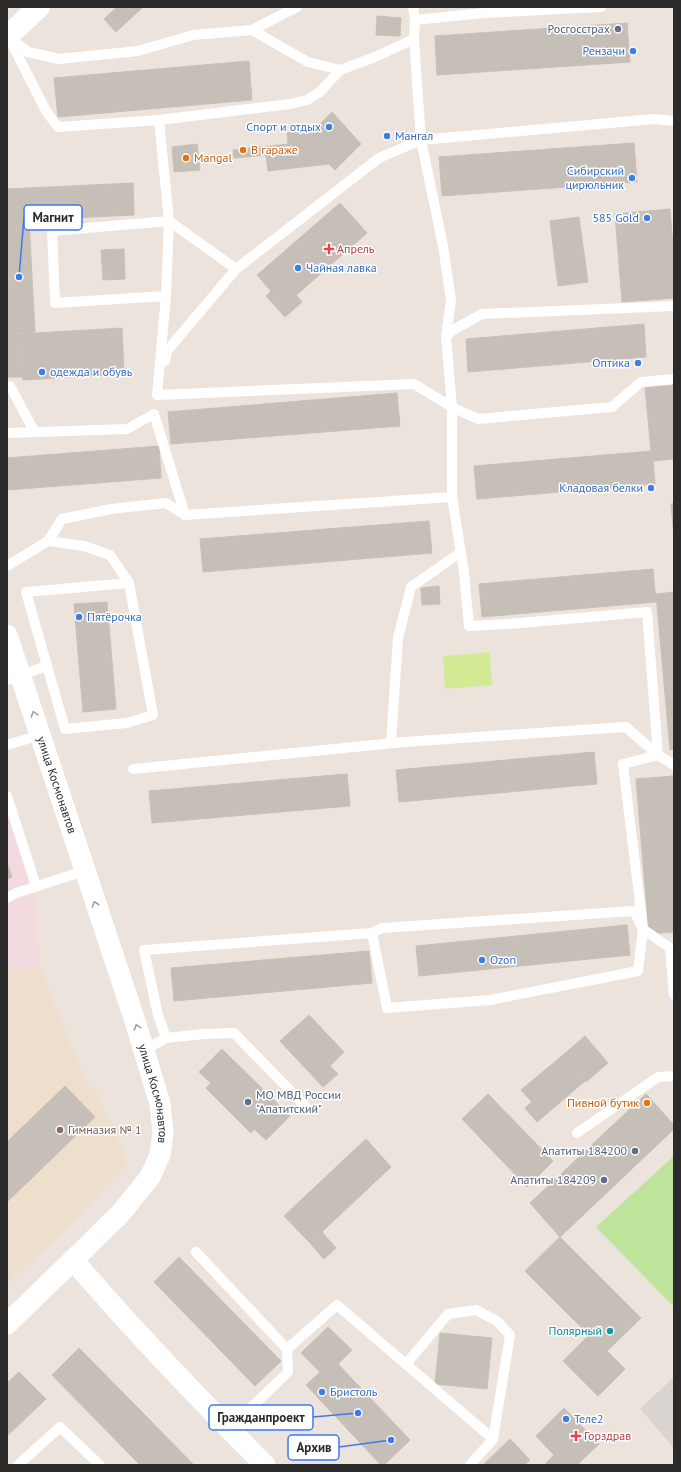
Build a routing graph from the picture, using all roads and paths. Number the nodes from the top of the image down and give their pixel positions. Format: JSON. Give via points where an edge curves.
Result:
{"nodes":[{"id":1,"x":39,"y":7,"type":"edge"},
{"id":2,"x":297,"y":7,"type":"edge"},
{"id":3,"x":413,"y":7,"type":"edge"},
{"id":4,"x":600,"y":7,"type":"edge"},
{"id":5,"x":415,"y":20,"type":"junction"},
{"id":6,"x":252,"y":30,"type":"junction"},
{"id":7,"x":8,"y":37,"type":"edge"},
{"id":8,"x":414,"y":39,"type":"junction"},
{"id":9,"x":340,"y":70,"type":"junction"},
{"id":10,"x":159,"y":120,"type":"junction"},
{"id":11,"x":674,"y":121,"type":"edge"},
{"id":12,"x":421,"y":140,"type":"junction"},
{"id":13,"x":169,"y":221,"type":"junction"},
{"id":14,"x":236,"y":269,"type":"junction"},
{"id":15,"x":166,"y":296,"type":"junction"},
{"id":16,"x":674,"y":306,"type":"edge"},
{"id":17,"x":446,"y":337,"type":"junction"},
{"id":18,"x":674,"y":379,"type":"edge"},
{"id":19,"x":7,"y":386,"type":"edge"},
{"id":20,"x":157,"y":395,"type":"junction"},
{"id":21,"x":452,"y":408,"type":"junction"},
{"id":22,"x":154,"y":414,"type":"junction"},
{"id":23,"x":34,"y":431,"type":"junction"},
{"id":24,"x":7,"y":433,"type":"edge"},
{"id":25,"x":452,"y":498,"type":"junction"},
{"id":26,"x":185,"y":516,"type":"junction"},
{"id":27,"x":48,"y":541,"type":"junction"},
{"id":28,"x":461,"y":552,"type":"junction"},
{"id":29,"x":7,"y":566,"type":"edge"},
{"id":30,"x":129,"y":584,"type":"junction"},
{"id":31,"x":7,"y":635,"type":"edge"},
{"id":32,"x":47,"y":666,"type":"junction"},
{"id":33,"x":14,"y":677,"type":"edge"},
{"id":34,"x":40,"y":735,"type":"junction"},
{"id":35,"x":391,"y":744,"type":"junction"},
{"id":36,"x":7,"y":745,"type":"edge"},
{"id":37,"x":658,"y":755,"type":"junction"},
{"id":38,"x":674,"y":765,"type":"edge"},
{"id":39,"x":133,"y":769,"type":"dead end"},
{"id":40,"x":7,"y":796,"type":"edge"},
{"id":41,"x":84,"y":871,"type":"junction"},
{"id":42,"x":36,"y":886,"type":"junction"},
{"id":43,"x":7,"y":898,"type":"edge"},
{"id":44,"x":643,"y":929,"type":"junction"},
{"id":45,"x":372,"y":933,"type":"junction"},
{"id":46,"x":672,"y":947,"type":"edge"},
{"id":47,"x":674,"y":995,"type":"edge"},
{"id":48,"x":166,"y":1038,"type":"junction"},
{"id":49,"x":144,"y":1050,"type":"junction"},
{"id":50,"x":674,"y":1076,"type":"edge"},
{"id":51,"x":309,"y":1110,"type":"dead end"},
{"id":52,"x":577,"y":1133,"type":"dead end"},
{"id":53,"x":196,"y":1252,"type":"dead end"},
{"id":54,"x":73,"y":1260,"type":"junction"},
{"id":55,"x":7,"y":1324,"type":"edge"},
{"id":56,"x":287,"y":1350,"type":"junction"},
{"id":57,"x":406,"y":1364,"type":"junction"},
{"id":58,"x":229,"y":1429,"type":"junction"},
{"id":59,"x":493,"y":1439,"type":"junction"},
{"id":60,"x":18,"y":1465,"type":"edge"},
{"id":61,"x":100,"y":1465,"type":"edge"},
{"id":62,"x":265,"y":1465,"type":"edge"},
{"id":63,"x":470,"y":1465,"type":"edge"}],
"edges":[{"from":1,"to":7,"type":"street"},
{"from":2,"to":6,"type":"lane"},
{"from":3,"to":5,"type":"lane"},
{"from":4,"to":5,"type":"lane","via":[[484,13]]},
{"from":5,"to":8,"type":"lane"},
{"from":6,"to":7,"type":"lane","via":[[194,35],[138,51],[59,59],[28,52]]},
{"from":6,"to":9,"type":"lane","via":[[308,62]]},
{"from":7,"to":10,"type":"lane","via":[[46,111],[58,127]]},
{"from":8,"to":9,"type":"lane"},
{"from":8,"to":12,"type":"lane"},
{"from":9,"to":10,"type":"lane","via":[[320,92],[307,100]]},
{"from":10,"to":13,"type":"lane"},
{"from":11,"to":12,"type":"lane","via":[[654,119]]},
{"from":12,"to":14,"type":"lane","via":[[379,158]]},
{"from":12,"to":17,"type":"lane","via":[[443,246],[451,300]]},
{"from":13,"to":14,"type":"lane"},
{"from":13,"to":15,"type":"lane"},
{"from":13,"to":15,"type":"lane","via":[[52,232],[55,303]]},
{"from":14,"to":20,"type":"lane","via":[[167,350]]},
{"from":15,"to":20,"type":"lane"},
{"from":16,"to":17,"type":"lane","via":[[482,314],[453,330]]},
{"from":17,"to":21,"type":"lane"},
{"from":18,"to":21,"type":"lane","via":[[642,382],[612,407],[478,419]]},
{"from":19,"to":23,"type":"lane","via":[[10,386]]},
{"from":20,"to":21,"type":"lane","via":[[414,384]]},
{"from":20,"to":22,"type":"lane"},
{"from":21,"to":25,"type":"lane"},
{"from":22,"to":23,"type":"lane","via":[[127,429]]},
{"from":22,"to":26,"type":"lane"},
{"from":23,"to":24,"type":"lane"},
{"from":25,"to":26,"type":"lane"},
{"from":25,"to":28,"type":"lane"},
{"from":26,"to":27,"type":"lane","via":[[166,503],[111,509],[62,519]]},
{"from":27,"to":29,"type":"lane"},
{"from":27,"to":30,"type":"lane","via":[[84,546],[110,555]]},
{"from":28,"to":35,"type":"lane","via":[[411,587],[398,638]]},
{"from":28,"to":37,"type":"lane","via":[[469,626],[647,612]]},
{"from":30,"to":32,"type":"lane","via":[[26,592]]},
{"from":30,"to":32,"type":"lane","via":[[153,715],[127,723],[65,729]]},
{"from":31,"to":33,"type":"street","name":"улица Космонавтов"},
{"from":32,"to":33,"type":"lane"},
{"from":34,"to":33,"type":"street","name":"улица Космонавтов","one_way":true},
{"from":34,"to":36,"type":"lane"},
{"from":34,"to":41,"type":"street","name":"улица Космонавтов"},
{"from":35,"to":37,"type":"lane","via":[[626,727]]},
{"from":35,"to":39,"type":"lane"},
{"from":37,"to":38,"type":"lane"},
{"from":37,"to":44,"type":"lane","via":[[623,764]]},
{"from":40,"to":42,"type":"lane"},
{"from":41,"to":42,"type":"lane"},
{"from":49,"to":41,"type":"street","name":"улица Космонавтов","one_way":true},
{"from":42,"to":43,"type":"lane"},
{"from":44,"to":45,"type":"lane","via":[[634,911],[382,928]]},
{"from":44,"to":45,"type":"lane","via":[[638,972],[490,1000],[387,1008]]},
{"from":44,"to":46,"type":"lane"},
{"from":45,"to":48,"type":"lane","via":[[144,950],[158,1015]]},
{"from":46,"to":47,"type":"lane"},
{"from":48,"to":49,"type":"lane"},
{"from":48,"to":51,"type":"lane","via":[[234,1033]]},
{"from":49,"to":54,"type":"street","name":"улица Космонавтов","via":[[160,1104],[163,1133],[160,1156],[150,1177],[120,1214]]},
{"from":50,"to":52,"type":"lane","via":[[658,1077]]},
{"from":53,"to":56,"type":"lane"},
{"from":54,"to":55,"type":"street","name":"улица Космонавтов"},
{"from":54,"to":58,"type":"street"},
{"from":56,"to":57,"type":"lane","via":[[337,1305]]},
{"from":56,"to":58,"type":"lane","via":[[288,1372]]},
{"from":57,"to":59,"type":"lane"},
{"from":57,"to":59,"type":"lane","via":[[448,1314],[476,1310],[497,1320],[510,1335]]},
{"from":58,"to":62,"type":"street"},
{"from":59,"to":63,"type":"lane"},
{"from":60,"to":61,"type":"lane","via":[[60,1427]]}]}
